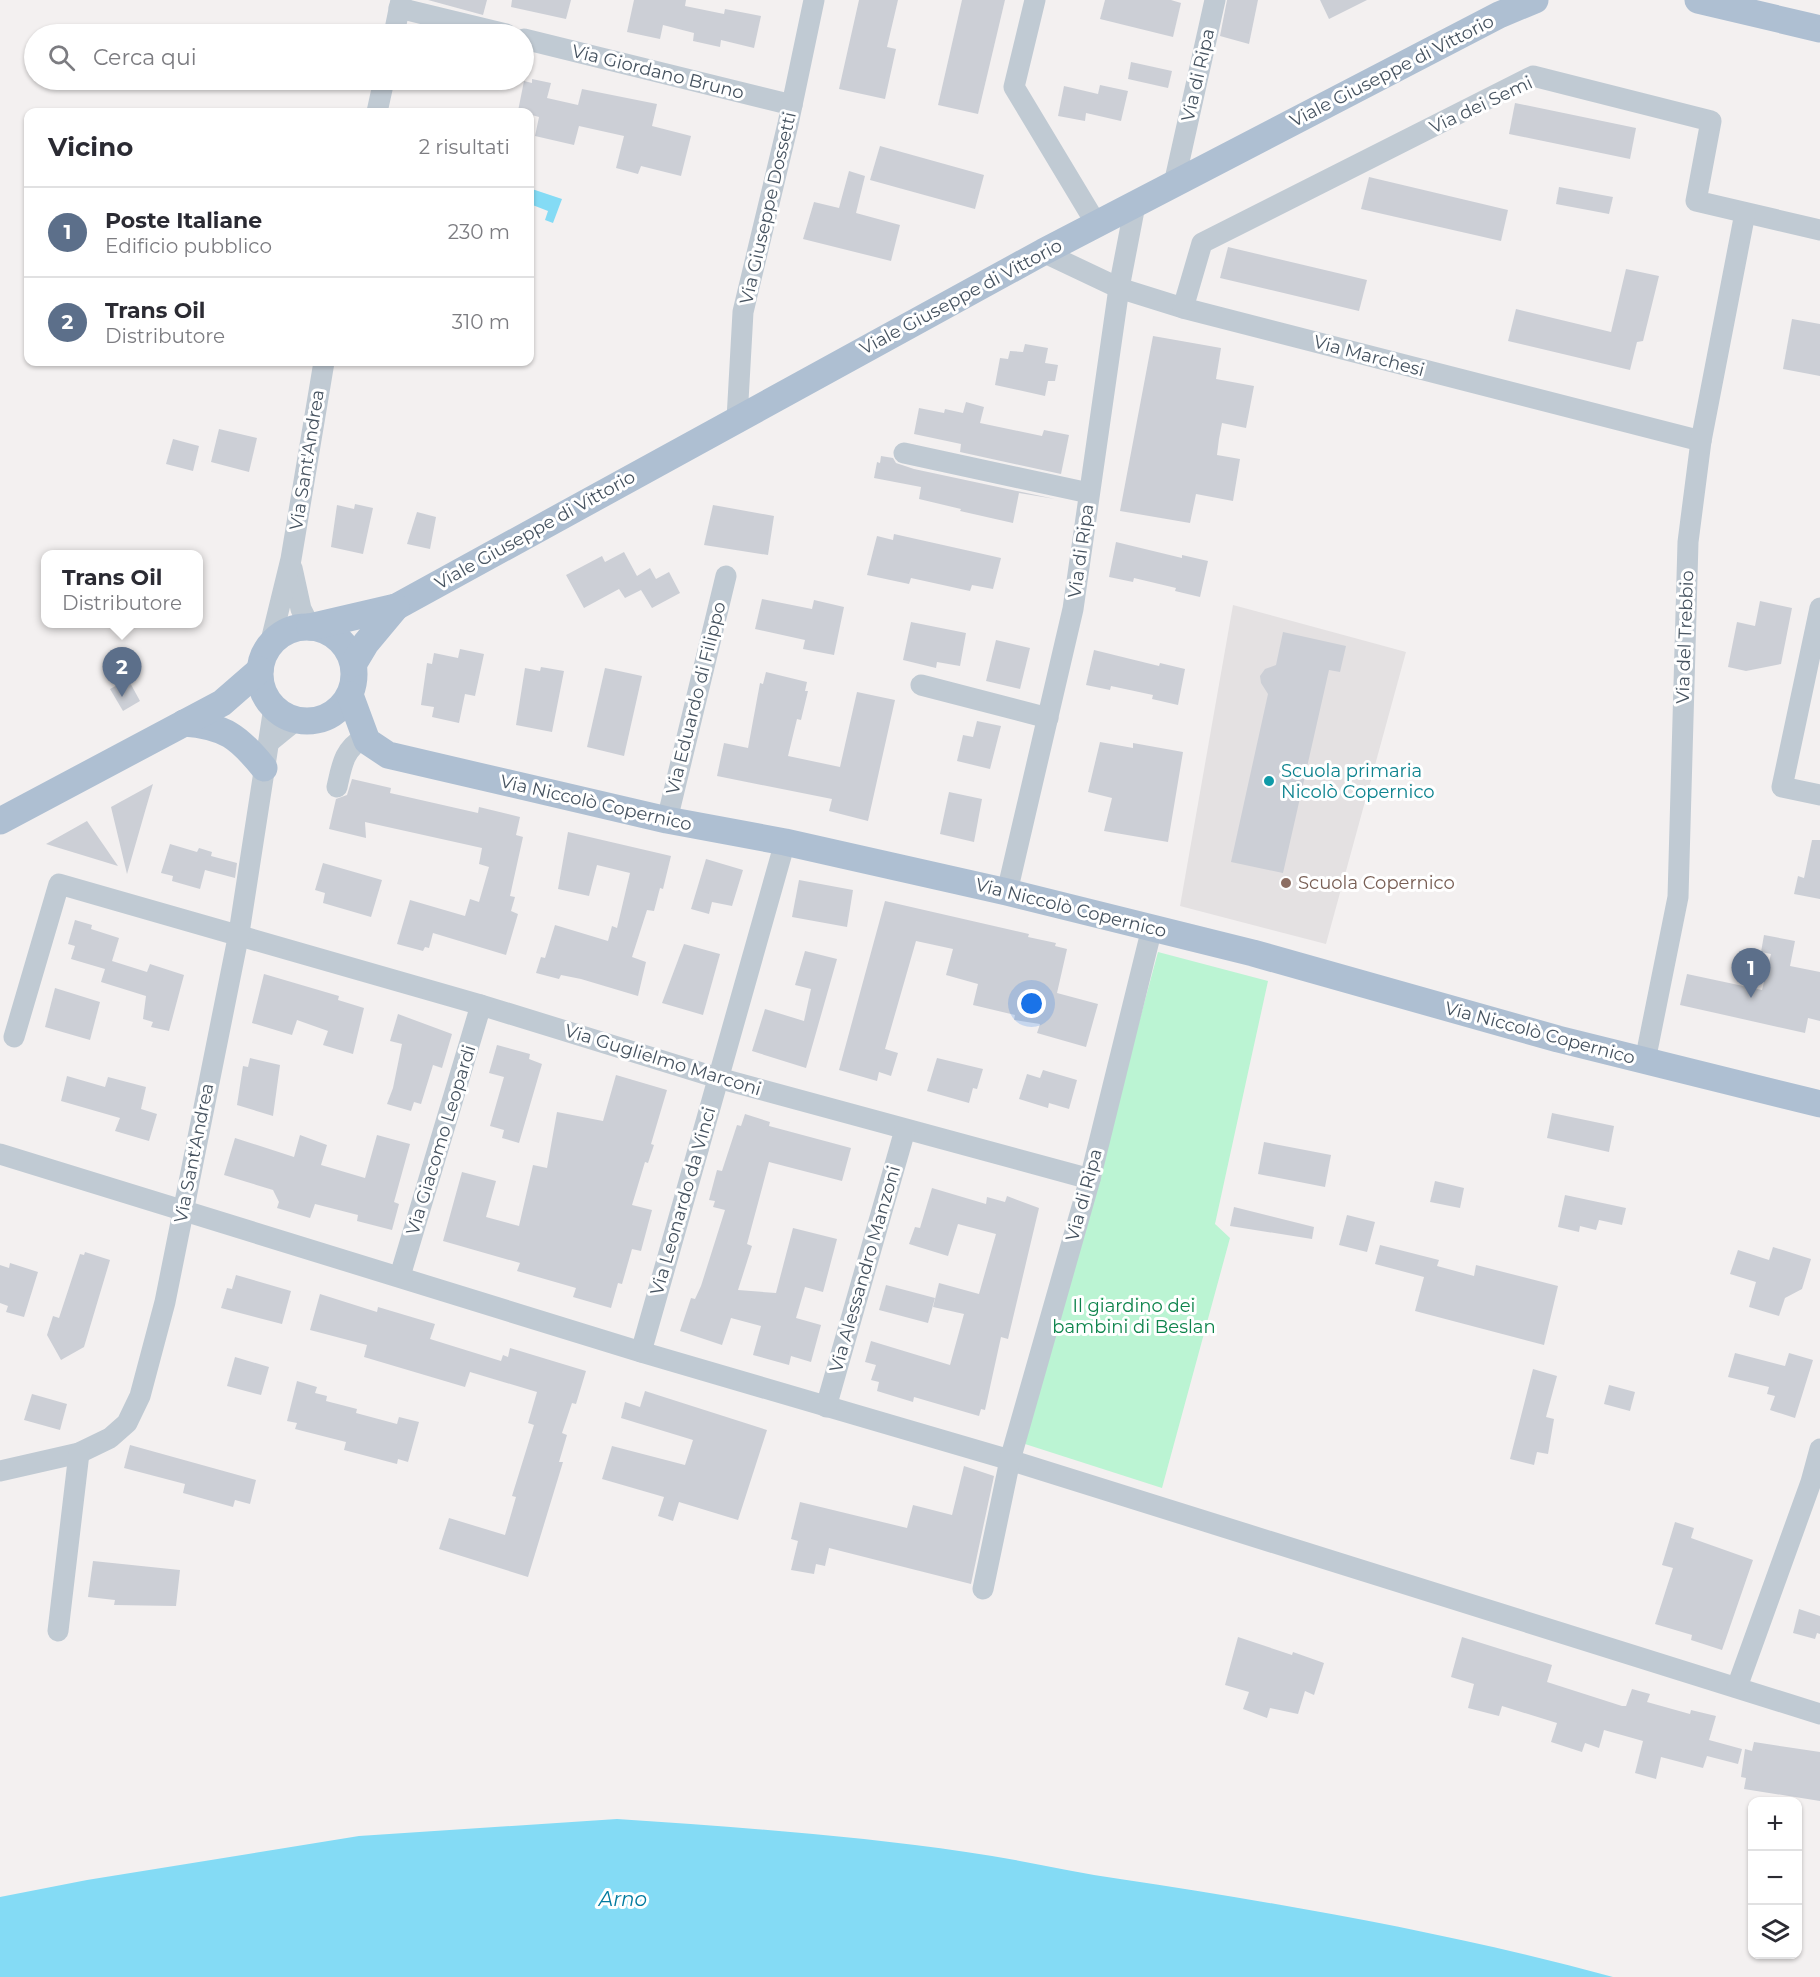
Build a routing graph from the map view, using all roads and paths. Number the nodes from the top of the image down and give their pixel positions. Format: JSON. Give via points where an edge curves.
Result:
{"nodes":[{"id":1,"x":814,"y":0,"type":"edge"},
{"id":2,"x":1035,"y":0,"type":"edge"},
{"id":3,"x":1215,"y":0,"type":"edge"},
{"id":4,"x":1535,"y":0,"type":"edge"},
{"id":5,"x":1698,"y":0,"type":"edge"},
{"id":6,"x":400,"y":4,"type":"edge"},
{"id":7,"x":396,"y":24,"type":"edge"},
{"id":8,"x":471,"y":24,"type":"edge"},
{"id":9,"x":1820,"y":29,"type":"edge"},
{"id":10,"x":534,"y":41,"type":"edge"},
{"id":11,"x":382,"y":90,"type":"edge"},
{"id":12,"x":792,"y":105,"type":"junction"},
{"id":13,"x":378,"y":108,"type":"edge"},
{"id":14,"x":1174,"y":184,"type":"junction"},
{"id":15,"x":1135,"y":205,"type":"junction"},
{"id":16,"x":1745,"y":213,"type":"junction"},
{"id":17,"x":1097,"y":225,"type":"junction"},
{"id":18,"x":1820,"y":230,"type":"edge"},
{"id":19,"x":1043,"y":252,"type":"junction"},
{"id":20,"x":1119,"y":288,"type":"junction"},
{"id":21,"x":1183,"y":308,"type":"junction"},
{"id":22,"x":323,"y":366,"type":"edge"},
{"id":23,"x":737,"y":419,"type":"junction"},
{"id":24,"x":1701,"y":441,"type":"junction"},
{"id":25,"x":904,"y":453,"type":"dead end"},
{"id":26,"x":1089,"y":493,"type":"junction"},
{"id":27,"x":291,"y":559,"type":"junction"},
{"id":28,"x":726,"y":576,"type":"dead end"},
{"id":29,"x":396,"y":608,"type":"junction"},
{"id":30,"x":1820,"y":608,"type":"edge"},
{"id":31,"x":310,"y":627,"type":"junction"},
{"id":32,"x":270,"y":645,"type":"junction"},
{"id":33,"x":354,"y":663,"type":"junction"},
{"id":34,"x":260,"y":670,"type":"junction"},
{"id":35,"x":921,"y":686,"type":"dead end"},
{"id":36,"x":350,"y":695,"type":"junction"},
{"id":37,"x":222,"y":703,"type":"junction"},
{"id":38,"x":278,"y":708,"type":"junction"},
{"id":39,"x":1048,"y":718,"type":"junction"},
{"id":40,"x":184,"y":723,"type":"junction"},
{"id":41,"x":365,"y":737,"type":"junction"},
{"id":42,"x":267,"y":755,"type":"junction"},
{"id":43,"x":337,"y":787,"type":"dead end"},
{"id":44,"x":1820,"y":795,"type":"edge"},
{"id":45,"x":667,"y":820,"type":"junction"},
{"id":46,"x":0,"y":821,"type":"edge"},
{"id":47,"x":785,"y":842,"type":"junction"},
{"id":48,"x":1007,"y":892,"type":"junction"},
{"id":49,"x":1152,"y":928,"type":"junction"},
{"id":50,"x":238,"y":933,"type":"junction"},
{"id":51,"x":481,"y":1005,"type":"junction"},
{"id":52,"x":14,"y":1037,"type":"dead end"},
{"id":53,"x":1645,"y":1061,"type":"junction"},
{"id":54,"x":718,"y":1078,"type":"junction"},
{"id":55,"x":1820,"y":1104,"type":"edge"},
{"id":56,"x":905,"y":1130,"type":"junction"},
{"id":57,"x":0,"y":1154,"type":"edge"},
{"id":58,"x":1090,"y":1179,"type":"junction"},
{"id":59,"x":182,"y":1210,"type":"junction"},
{"id":60,"x":400,"y":1276,"type":"junction"},
{"id":61,"x":641,"y":1352,"type":"junction"},
{"id":62,"x":826,"y":1407,"type":"junction"},
{"id":63,"x":1820,"y":1449,"type":"edge"},
{"id":64,"x":79,"y":1453,"type":"junction"},
{"id":65,"x":1010,"y":1460,"type":"junction"},
{"id":66,"x":0,"y":1471,"type":"edge"},
{"id":67,"x":1816,"y":1484,"type":"edge"},
{"id":68,"x":983,"y":1589,"type":"dead end"},
{"id":69,"x":58,"y":1631,"type":"dead end"},
{"id":70,"x":1737,"y":1687,"type":"junction"},
{"id":71,"x":1820,"y":1714,"type":"edge"}],
"edges":[{"from":1,"to":12,"type":"street","name":"Via Giuseppe Dossetti"},
{"from":2,"to":17,"type":"street","via":[[1014,87]]},
{"from":3,"to":14,"type":"street","name":"Via di Ripa"},
{"from":4,"to":14,"type":"main road","name":"Viale Giuseppe di Vittorio"},
{"from":5,"to":9,"type":"main road"},
{"from":6,"to":7,"type":"street"},
{"from":6,"to":8,"type":"street"},
{"from":10,"to":12,"type":"street","name":"Via Giordano Bruno"},
{"from":11,"to":13,"type":"street"},
{"from":12,"to":23,"type":"street","name":"Via Giuseppe Dossetti","via":[[743,312]]},
{"from":14,"to":15,"type":"main road","name":"Viale Giuseppe di Vittorio"},
{"from":15,"to":17,"type":"main road","name":"Viale Giuseppe di Vittorio"},
{"from":15,"to":20,"type":"street","name":"Via di Ripa"},
{"from":16,"to":18,"type":"street","name":"Via dei Semi"},
{"from":16,"to":21,"type":"street","name":"Via dei Semi","via":[[1696,201],[1711,121],[1533,76],[1202,243]]},
{"from":16,"to":24,"type":"street","name":"Via del Trebbio"},
{"from":17,"to":19,"type":"main road","name":"Viale Giuseppe di Vittorio"},
{"from":19,"to":20,"type":"street","name":"Via Marchesi"},
{"from":19,"to":23,"type":"main road","name":"Viale Giuseppe di Vittorio"},
{"from":20,"to":21,"type":"street","name":"Via Marchesi"},
{"from":20,"to":26,"type":"street","name":"Via di Ripa"},
{"from":21,"to":24,"type":"street","name":"Via Marchesi"},
{"from":22,"to":27,"type":"street","name":"Via Sant'Andrea"},
{"from":23,"to":29,"type":"main road","name":"Viale Giuseppe di Vittorio"},
{"from":24,"to":53,"type":"street","name":"Via del Trebbio","via":[[1688,542],[1678,897]]},
{"from":25,"to":26,"type":"street"},
{"from":26,"to":39,"type":"street","name":"Via di Ripa","via":[[1073,609]]},
{"from":27,"to":31,"type":"street","name":"Via Sant'Andrea","via":[[301,609]]},
{"from":27,"to":32,"type":"street","name":"Via Sant'Andrea"},
{"from":28,"to":45,"type":"street","name":"Via Eduardo di Filippo"},
{"from":29,"to":31,"type":"main road","name":"Viale Giuseppe di Vittorio"},
{"from":29,"to":33,"type":"main road","name":"Viale Giuseppe di Vittorio"},
{"from":30,"to":44,"type":"street","via":[[1782,787]]},
{"from":31,"to":32,"type":"main road","via":[[288,630]]},
{"from":31,"to":33,"type":"main road","via":[[339,638]]},
{"from":32,"to":34,"type":"main road"},
{"from":33,"to":36,"type":"main road","via":[[355,680]]},
{"from":34,"to":37,"type":"main road"},
{"from":34,"to":38,"type":"main road"},
{"from":35,"to":39,"type":"street"},
{"from":36,"to":38,"type":"main road","via":[[343,706],[327,717],[308,721]]},
{"from":36,"to":41,"type":"main road"},
{"from":37,"to":38,"type":"main road"},
{"from":37,"to":40,"type":"main road"},
{"from":38,"to":42,"type":"street","name":"Via Sant'Andrea"},
{"from":39,"to":48,"type":"street","name":"Via di Ripa"},
{"from":40,"to":42,"type":"main road","via":[[206,724]]},
{"from":40,"to":46,"type":"main road"},
{"from":41,"to":43,"type":"street","via":[[344,755]]},
{"from":41,"to":45,"type":"main road","name":"Via Niccolò Copernico","via":[[374,748],[388,755]]},
{"from":42,"to":50,"type":"street","name":"Via Sant'Andrea"},
{"from":45,"to":47,"type":"main road","name":"Via Niccolò Copernico"},
{"from":47,"to":48,"type":"main road","name":"Via Niccolò Copernico"},
{"from":47,"to":54,"type":"street","name":"Via Leonardo da Vinci"},
{"from":48,"to":49,"type":"main road","name":"Via Niccolò Copernico"},
{"from":49,"to":53,"type":"main road","name":"Via Niccolò Copernico"},
{"from":49,"to":58,"type":"street","name":"Via di Ripa"},
{"from":50,"to":51,"type":"street","name":"Via Guglielmo Marconi"},
{"from":50,"to":52,"type":"street","name":"Via Guglielmo Marconi","via":[[59,884]]},
{"from":50,"to":59,"type":"street","name":"Via Sant'Andrea"},
{"from":51,"to":54,"type":"street","name":"Via Guglielmo Marconi"},
{"from":51,"to":60,"type":"street","name":"Via Giacomo Leopardi"},
{"from":53,"to":55,"type":"main road","name":"Via Niccolò Copernico"},
{"from":54,"to":56,"type":"street","name":"Via Guglielmo Marconi"},
{"from":54,"to":61,"type":"street","name":"Via Leonardo da Vinci"},
{"from":56,"to":58,"type":"street","name":"Via Guglielmo Marconi"},
{"from":56,"to":62,"type":"street","name":"Via Alessandro Manzoni"},
{"from":57,"to":59,"type":"street"},
{"from":58,"to":65,"type":"street","name":"Via di Ripa"},
{"from":59,"to":60,"type":"street"},
{"from":59,"to":64,"type":"street","name":"Via Sant'Andrea","via":[[165,1302],[140,1396],[127,1423],[110,1438]]},
{"from":60,"to":61,"type":"street"},
{"from":61,"to":62,"type":"street"},
{"from":62,"to":65,"type":"street"},
{"from":63,"to":67,"type":"street"},
{"from":64,"to":66,"type":"street","name":"Via Sant'Andrea"},
{"from":64,"to":69,"type":"street"},
{"from":65,"to":68,"type":"street","name":"Via di Ripa"},
{"from":65,"to":70,"type":"street"},
{"from":67,"to":70,"type":"street"},
{"from":70,"to":71,"type":"street"}]}
